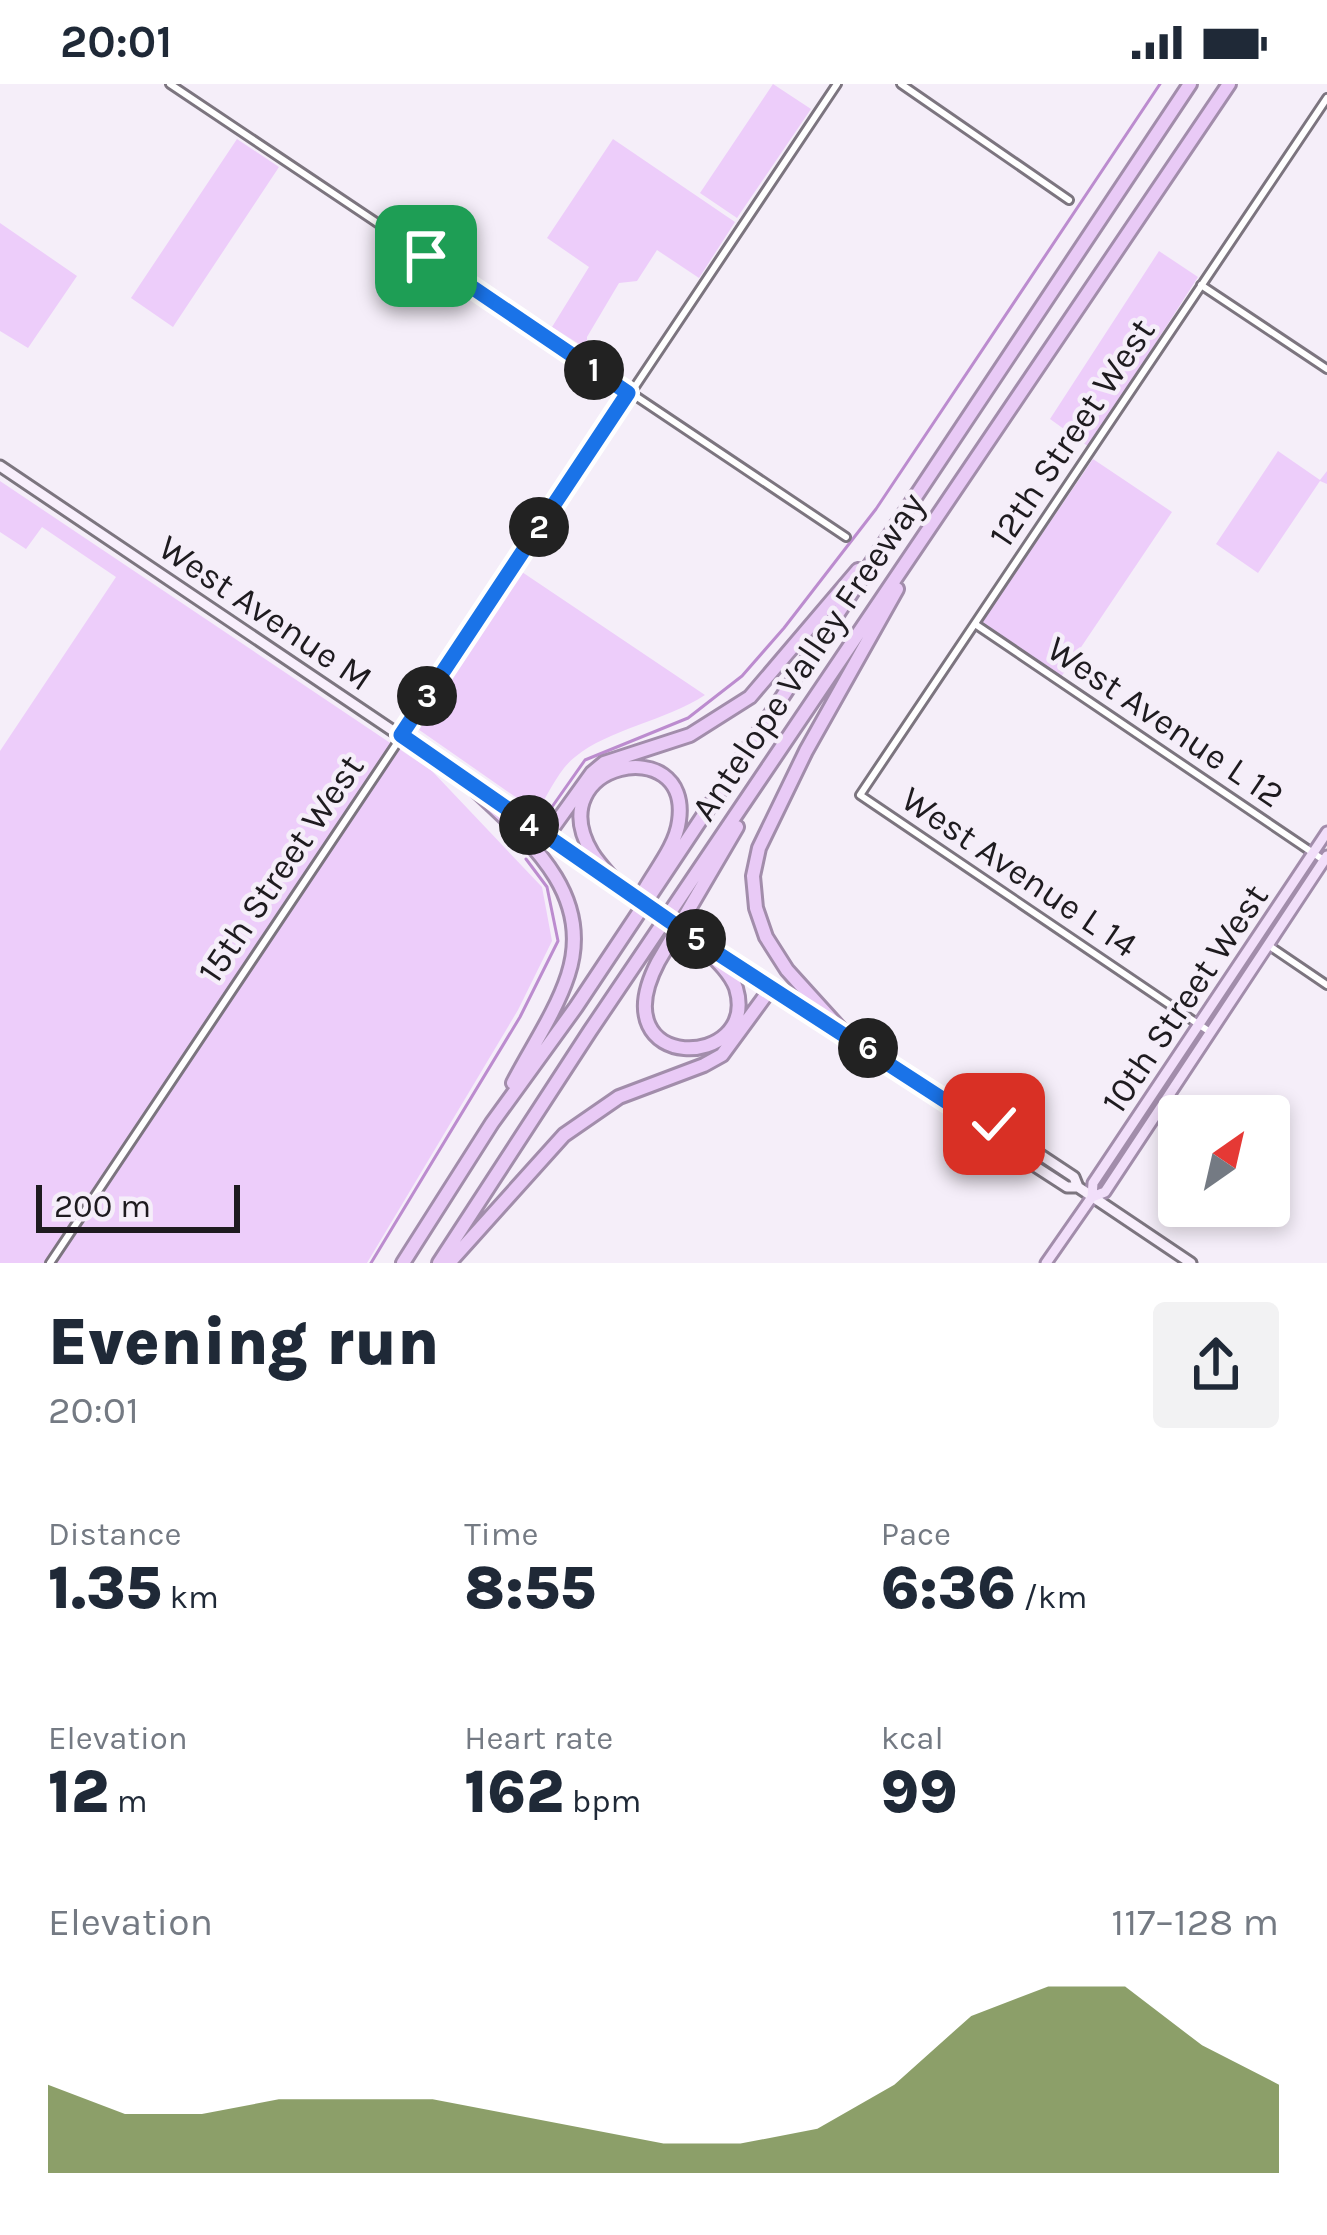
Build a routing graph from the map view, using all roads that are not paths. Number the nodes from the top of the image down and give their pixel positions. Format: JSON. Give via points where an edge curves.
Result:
{"nodes":[{"id":1,"x":170,"y":84,"type":"edge"},
{"id":2,"x":837,"y":84,"type":"edge"},
{"id":3,"x":901,"y":84,"type":"edge"},
{"id":4,"x":1190,"y":84,"type":"edge"},
{"id":5,"x":1228,"y":84,"type":"edge"},
{"id":6,"x":1327,"y":98,"type":"edge"},
{"id":7,"x":1069,"y":200,"type":"dead end"},
{"id":8,"x":1201,"y":284,"type":"junction"},
{"id":9,"x":1327,"y":369,"type":"edge"},
{"id":10,"x":628,"y":393,"type":"junction"},
{"id":11,"x":0,"y":466,"type":"edge"},
{"id":12,"x":935,"y":519,"type":"junction"},
{"id":13,"x":846,"y":537,"type":"dead end"},
{"id":14,"x":877,"y":553,"type":"junction"},
{"id":15,"x":975,"y":624,"type":"junction"},
{"id":16,"x":401,"y":735,"type":"junction"},
{"id":17,"x":787,"y":740,"type":"junction"},
{"id":18,"x":460,"y":775,"type":"junction"},
{"id":19,"x":860,"y":795,"type":"joint"},
{"id":20,"x":1327,"y":832,"type":"edge"},
{"id":21,"x":546,"y":837,"type":"junction"},
{"id":22,"x":1313,"y":853,"type":"junction"},
{"id":23,"x":1326,"y":859,"type":"edge"},
{"id":24,"x":622,"y":890,"type":"junction"},
{"id":25,"x":694,"y":938,"type":"junction"},
{"id":26,"x":1268,"y":945,"type":"junction"},
{"id":27,"x":1327,"y":985,"type":"edge"},
{"id":28,"x":771,"y":988,"type":"junction"},
{"id":29,"x":576,"y":1007,"type":"junction"},
{"id":30,"x":1198,"y":1024,"type":"junction"},
{"id":31,"x":1210,"y":1032,"type":"junction"},
{"id":32,"x":844,"y":1033,"type":"junction"},
{"id":33,"x":492,"y":1123,"type":"junction"},
{"id":34,"x":1092,"y":1197,"type":"junction"},
{"id":35,"x":50,"y":1263,"type":"edge"},
{"id":36,"x":403,"y":1263,"type":"edge"},
{"id":37,"x":439,"y":1263,"type":"edge"},
{"id":38,"x":449,"y":1263,"type":"edge"},
{"id":39,"x":1046,"y":1263,"type":"edge"},
{"id":40,"x":1192,"y":1263,"type":"edge"}],
"edges":[{"from":1,"to":10,"type":"street"},
{"from":2,"to":10,"type":"street","name":"15th Street West"},
{"from":3,"to":7,"type":"street"},
{"from":4,"to":14,"type":"highway","name":"Antelope Valley Freeway"},
{"from":5,"to":12,"type":"highway","name":"Antelope Valley Freeway"},
{"from":6,"to":8,"type":"street","name":"12th Street West"},
{"from":8,"to":9,"type":"street"},
{"from":8,"to":15,"type":"street","name":"12th Street West"},
{"from":10,"to":13,"type":"street"},
{"from":10,"to":16,"type":"street","name":"15th Street West"},
{"from":11,"to":16,"type":"main road","name":"West Avenue M"},
{"from":12,"to":17,"type":"highway","name":"Antelope Valley Freeway"},
{"from":12,"to":32,"type":"highway","via":[[806,751],[755,863],[766,937]]},
{"from":14,"to":21,"type":"highway","via":[[750,697],[690,735],[604,763]]},
{"from":14,"to":29,"type":"highway","name":"Antelope Valley Freeway"},
{"from":15,"to":19,"type":"street","name":"12th Street West"},
{"from":15,"to":22,"type":"street","name":"West Avenue L 12"},
{"from":16,"to":18,"type":"main road","name":"West Avenue M"},
{"from":16,"to":35,"type":"street","name":"15th Street West"},
{"from":17,"to":25,"type":"highway","via":[[646,984],[646,1021],[668,1045],[691,1051],[728,1033],[738,1003],[729,975]]},
{"from":17,"to":37,"type":"highway","name":"Antelope Valley Freeway"},
{"from":18,"to":21,"type":"main road","name":"West Avenue M"},
{"from":18,"to":33,"type":"highway","via":[[545,859],[574,922],[567,980]]},
{"from":19,"to":30,"type":"street","name":"West Avenue L 14"},
{"from":20,"to":22,"type":"main road","name":"10th Street West"},
{"from":21,"to":24,"type":"main road","name":"West Avenue M"},
{"from":22,"to":23,"type":"street","name":"West Avenue L 12"},
{"from":22,"to":30,"type":"main road","name":"10th Street West"},
{"from":23,"to":26,"type":"main road","name":"10th Street West"},
{"from":24,"to":25,"type":"main road","name":"West Avenue M","bridge":true},
{"from":24,"to":29,"type":"highway","via":[[590,850],[584,812],[596,782],[633,766],[670,785],[679,826]]},
{"from":25,"to":28,"type":"main road","name":"West Avenue M"},
{"from":26,"to":27,"type":"street"},
{"from":26,"to":31,"type":"main road","name":"10th Street West"},
{"from":28,"to":32,"type":"main road","name":"West Avenue M"},
{"from":28,"to":38,"type":"highway","via":[[722,1055],[620,1096],[563,1135]]},
{"from":29,"to":33,"type":"highway","name":"Antelope Valley Freeway"},
{"from":30,"to":31,"type":"street","name":"West Avenue L 14"},
{"from":30,"to":34,"type":"main road","name":"10th Street West"},
{"from":31,"to":34,"type":"main road","name":"10th Street West","via":[[1105,1192]]},
{"from":32,"to":34,"type":"main road","name":"West Avenue M"},
{"from":33,"to":36,"type":"highway","name":"Antelope Valley Freeway"},
{"from":34,"to":39,"type":"main road","name":"10th Street West"},
{"from":34,"to":40,"type":"main road","name":"West Avenue M"}]}
